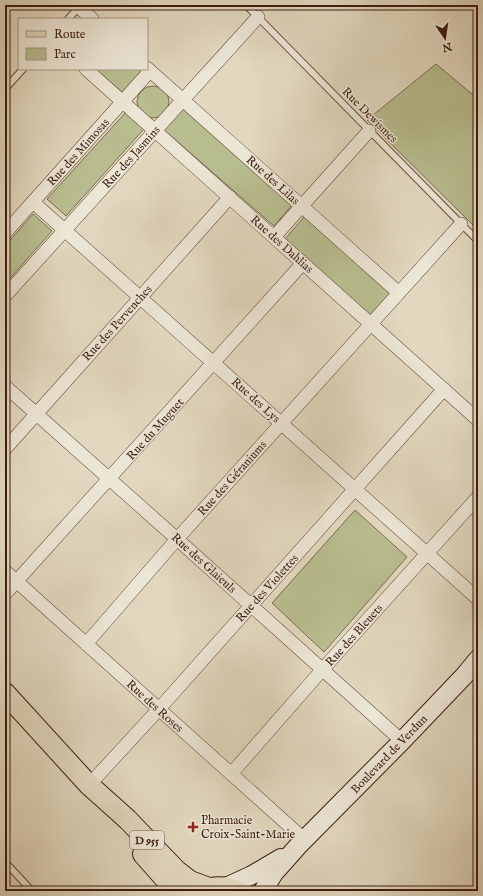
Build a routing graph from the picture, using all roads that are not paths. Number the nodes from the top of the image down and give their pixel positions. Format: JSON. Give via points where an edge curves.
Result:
{"nodes":[{"id":1,"x":246,"y":5,"type":"edge"},
{"id":2,"x":80,"y":6,"type":"edge"},
{"id":3,"x":258,"y":17,"type":"junction"},
{"id":4,"x":69,"y":18,"type":"edge"},
{"id":5,"x":91,"y":18,"type":"edge"},
{"id":6,"x":149,"y":69,"type":"edge"},
{"id":7,"x":22,"y":70,"type":"edge"},
{"id":8,"x":87,"y":70,"type":"edge"},
{"id":9,"x":5,"y":89,"type":"edge"},
{"id":10,"x":183,"y":100,"type":"junction"},
{"id":11,"x":123,"y":102,"type":"junction"},
{"id":12,"x":155,"y":131,"type":"junction"},
{"id":13,"x":369,"y":131,"type":"junction"},
{"id":14,"x":230,"y":197,"type":"junction"},
{"id":15,"x":33,"y":202,"type":"junction"},
{"id":16,"x":302,"y":206,"type":"junction"},
{"id":17,"x":461,"y":224,"type":"junction"},
{"id":18,"x":64,"y":230,"type":"junction"},
{"id":19,"x":5,"y":233,"type":"edge"},
{"id":20,"x":274,"y":237,"type":"junction"},
{"id":21,"x":478,"y":241,"type":"edge"},
{"id":22,"x":303,"y":263,"type":"junction"},
{"id":23,"x":399,"y":293,"type":"junction"},
{"id":24,"x":5,"y":296,"type":"edge"},
{"id":25,"x":140,"y":298,"type":"junction"},
{"id":26,"x":372,"y":324,"type":"junction"},
{"id":27,"x":214,"y":363,"type":"junction"},
{"id":28,"x":5,"y":386,"type":"edge"},
{"id":29,"x":444,"y":389,"type":"junction"},
{"id":30,"x":37,"y":414,"type":"junction"},
{"id":31,"x":478,"y":420,"type":"edge"},
{"id":32,"x":281,"y":424,"type":"junction"},
{"id":33,"x":5,"y":449,"type":"edge"},
{"id":34,"x":110,"y":479,"type":"junction"},
{"id":35,"x":355,"y":489,"type":"junction"},
{"id":36,"x":478,"y":497,"type":"edge"},
{"id":37,"x":177,"y":538,"type":"junction"},
{"id":38,"x":427,"y":553,"type":"junction"},
{"id":39,"x":5,"y":571,"type":"edge"},
{"id":40,"x":16,"y":582,"type":"junction"},
{"id":41,"x":5,"y":594,"type":"edge"},
{"id":42,"x":478,"y":599,"type":"edge"},
{"id":43,"x":251,"y":605,"type":"junction"},
{"id":44,"x":86,"y":644,"type":"junction"},
{"id":45,"x":478,"y":659,"type":"edge"},
{"id":46,"x":322,"y":670,"type":"junction"},
{"id":47,"x":5,"y":693,"type":"edge"},
{"id":48,"x":159,"y":709,"type":"junction"},
{"id":49,"x":402,"y":741,"type":"junction"},
{"id":50,"x":231,"y":774,"type":"junction"},
{"id":51,"x":89,"y":785,"type":"junction"},
{"id":52,"x":301,"y":843,"type":"junction"},
{"id":53,"x":5,"y":862,"type":"edge"},
{"id":54,"x":218,"y":889,"type":"edge"},
{"id":55,"x":32,"y":891,"type":"edge"},
{"id":56,"x":173,"y":891,"type":"edge"},
{"id":57,"x":263,"y":891,"type":"edge"}],
"edges":[{"from":1,"to":3,"type":"lane","name":"Rue Dewismes"},
{"from":2,"to":4,"type":"lane"},
{"from":2,"to":5,"type":"street"},
{"from":3,"to":10,"type":"street","name":"Rue des Jasmins"},
{"from":3,"to":13,"type":"lane","name":"Rue Dewismes"},
{"from":6,"to":10,"type":"street","name":"Rue des Lilas"},
{"from":6,"to":11,"type":"street","name":"Rue des Mimosas"},
{"from":7,"to":9,"type":"lane"},
{"from":8,"to":11,"type":"street","name":"Rue des Dahlias"},
{"from":10,"to":12,"type":"street","name":"Rue des Jasmins"},
{"from":10,"to":16,"type":"street","name":"Rue des Lilas"},
{"from":11,"to":12,"type":"street","name":"Rue des Dahlias"},
{"from":11,"to":15,"type":"street","name":"Rue des Mimosas"},
{"from":12,"to":14,"type":"street","name":"Rue des Dahlias"},
{"from":12,"to":18,"type":"street","name":"Rue des Jasmins"},
{"from":13,"to":16,"type":"street"},
{"from":13,"to":17,"type":"lane","name":"Rue Dewismes"},
{"from":14,"to":20,"type":"street","name":"Rue des Dahlias"},
{"from":14,"to":25,"type":"street","name":"Rue des Pervenches"},
{"from":15,"to":18,"type":"street","name":"Rue des Lys"},
{"from":15,"to":19,"type":"street","name":"Rue des Mimosas"},
{"from":16,"to":20,"type":"street"},
{"from":16,"to":23,"type":"street","name":"Rue des Lilas"},
{"from":17,"to":21,"type":"lane","name":"Rue Dewismes"},
{"from":17,"to":23,"type":"street","name":"Rue des Géraniums"},
{"from":18,"to":24,"type":"street","name":"Rue des Jasmins"},
{"from":18,"to":25,"type":"street","name":"Rue des Lys"},
{"from":20,"to":22,"type":"street","name":"Rue des Dahlias"},
{"from":22,"to":26,"type":"street","name":"Rue des Dahlias"},
{"from":22,"to":27,"type":"street","name":"Rue du Muguet"},
{"from":23,"to":26,"type":"street","name":"Rue des Géraniums"},
{"from":25,"to":27,"type":"street","name":"Rue des Lys"},
{"from":25,"to":30,"type":"street","name":"Rue des Pervenches"},
{"from":26,"to":29,"type":"street","name":"Rue des Dahlias"},
{"from":26,"to":32,"type":"street","name":"Rue des Géraniums"},
{"from":27,"to":32,"type":"street","name":"Rue des Lys"},
{"from":27,"to":34,"type":"street","name":"Rue du Muguet"},
{"from":28,"to":30,"type":"street","name":"Rue des Glaieuls"},
{"from":29,"to":31,"type":"street","name":"Rue des Dahlias"},
{"from":29,"to":35,"type":"street","name":"Rue des Violettes"},
{"from":30,"to":33,"type":"street","name":"Rue des Pervenches"},
{"from":30,"to":34,"type":"street","name":"Rue des Glaieuls"},
{"from":32,"to":35,"type":"street","name":"Rue des Lys"},
{"from":32,"to":37,"type":"street","name":"Rue des Géraniums"},
{"from":34,"to":37,"type":"street","name":"Rue des Glaieuls"},
{"from":34,"to":40,"type":"street","name":"Rue du Muguet"},
{"from":35,"to":38,"type":"street","name":"Rue des Lys"},
{"from":35,"to":43,"type":"street","name":"Rue des Violettes"},
{"from":36,"to":38,"type":"street","name":"Rue des Bleuets"},
{"from":37,"to":43,"type":"street","name":"Rue des Glaieuls"},
{"from":37,"to":44,"type":"street","name":"Rue des Géraniums"},
{"from":38,"to":42,"type":"street","name":"Rue des Lys"},
{"from":38,"to":46,"type":"street","name":"Rue des Bleuets"},
{"from":39,"to":40,"type":"street","name":"Rue des Roses"},
{"from":40,"to":41,"type":"street","name":"Rue du Muguet"},
{"from":40,"to":44,"type":"street","name":"Rue des Roses"},
{"from":43,"to":46,"type":"street","name":"Rue des Glaieuls"},
{"from":43,"to":48,"type":"street","name":"Rue des Violettes"},
{"from":44,"to":48,"type":"street","name":"Rue des Roses"},
{"from":45,"to":49,"type":"street","name":"Boulevard de Verdun"},
{"from":46,"to":49,"type":"street","name":"Rue des Glaieuls"},
{"from":46,"to":50,"type":"street","name":"Rue des Bleuets"},
{"from":47,"to":51,"type":"main road","number":"D 955"},
{"from":48,"to":50,"type":"street","name":"Rue des Roses"},
{"from":48,"to":51,"type":"street","name":"Rue des Violettes"},
{"from":49,"to":52,"type":"street","name":"Boulevard de Verdun"},
{"from":50,"to":52,"type":"street","name":"Rue des Roses"},
{"from":51,"to":54,"type":"main road","number":"D 955","via":[[127,819],[184,878],[196,884]]},
{"from":51,"to":56,"type":"main road","number":"D 955"},
{"from":52,"to":54,"type":"street","name":"Boulevard de Verdun","via":[[263,869]]},
{"from":52,"to":57,"type":"street","name":"Boulevard de Verdun","via":[[274,873]]},
{"from":53,"to":55,"type":"lane"}]}
